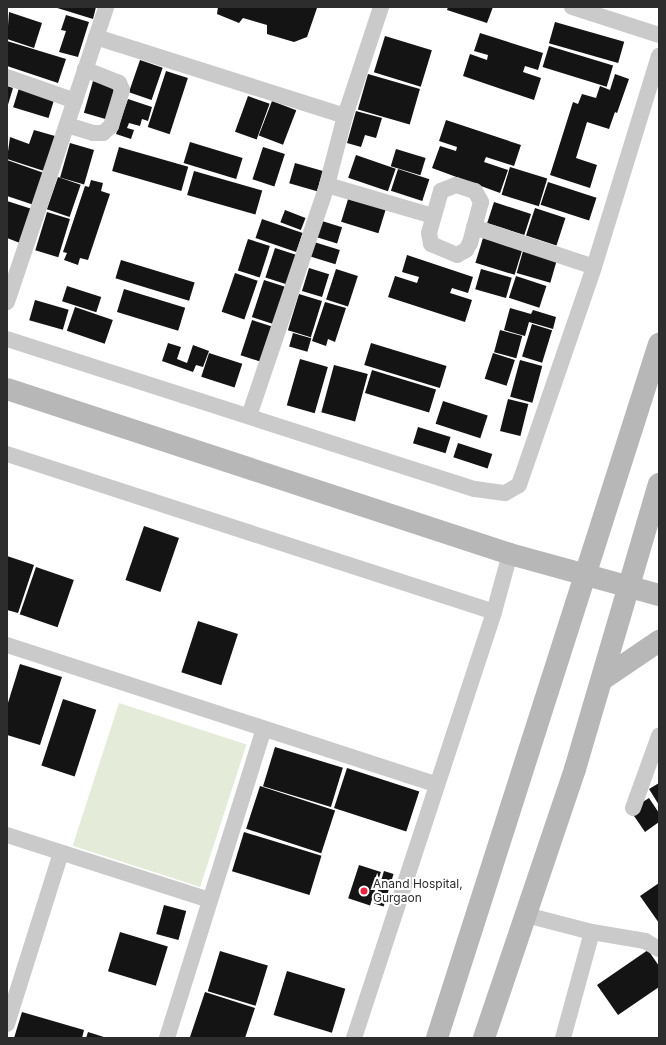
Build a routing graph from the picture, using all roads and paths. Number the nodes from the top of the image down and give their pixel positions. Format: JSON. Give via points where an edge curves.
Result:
{"nodes":[{"id":1,"x":106,"y":7,"type":"edge"},
{"id":2,"x":382,"y":7,"type":"edge"},
{"id":3,"x":572,"y":7,"type":"edge"},
{"id":4,"x":659,"y":35,"type":"edge"},
{"id":5,"x":96,"y":37,"type":"junction"},
{"id":6,"x":659,"y":56,"type":"edge"},
{"id":7,"x":86,"y":69,"type":"junction"},
{"id":8,"x":7,"y":77,"type":"edge"},
{"id":9,"x":75,"y":100,"type":"junction"},
{"id":10,"x":345,"y":116,"type":"junction"},
{"id":11,"x":67,"y":125,"type":"junction"},
{"id":12,"x":327,"y":185,"type":"junction"},
{"id":13,"x":433,"y":216,"type":"junction"},
{"id":14,"x":474,"y":227,"type":"junction"},
{"id":15,"x":594,"y":267,"type":"junction"},
{"id":16,"x":7,"y":302,"type":"edge"},
{"id":17,"x":7,"y":339,"type":"edge"},
{"id":18,"x":659,"y":344,"type":"edge"},
{"id":19,"x":7,"y":388,"type":"edge"},
{"id":20,"x":249,"y":416,"type":"junction"},
{"id":21,"x":7,"y":454,"type":"edge"},
{"id":22,"x":658,"y":489,"type":"edge"},
{"id":23,"x":510,"y":554,"type":"junction"},
{"id":24,"x":583,"y":576,"type":"junction"},
{"id":25,"x":627,"y":586,"type":"junction"},
{"id":26,"x":659,"y":595,"type":"edge"},
{"id":27,"x":494,"y":612,"type":"junction"},
{"id":28,"x":659,"y":641,"type":"edge"},
{"id":29,"x":7,"y":646,"type":"edge"},
{"id":30,"x":603,"y":679,"type":"junction"},
{"id":31,"x":264,"y":729,"type":"junction"},
{"id":32,"x":659,"y":736,"type":"edge"},
{"id":33,"x":437,"y":785,"type":"junction"},
{"id":34,"x":633,"y":808,"type":"dead end"},
{"id":35,"x":7,"y":835,"type":"edge"},
{"id":36,"x":61,"y":852,"type":"junction"},
{"id":37,"x":210,"y":900,"type":"junction"},
{"id":38,"x":526,"y":915,"type":"junction"},
{"id":39,"x":592,"y":932,"type":"junction"},
{"id":40,"x":659,"y":949,"type":"edge"},
{"id":41,"x":9,"y":1008,"type":"edge"},
{"id":42,"x":7,"y":1024,"type":"edge"},
{"id":43,"x":167,"y":1038,"type":"edge"},
{"id":44,"x":354,"y":1038,"type":"edge"},
{"id":45,"x":437,"y":1038,"type":"edge"},
{"id":46,"x":484,"y":1038,"type":"edge"},
{"id":47,"x":563,"y":1038,"type":"edge"}],
"edges":[{"from":1,"to":5,"type":"street"},
{"from":2,"to":10,"type":"street"},
{"from":3,"to":4,"type":"street"},
{"from":5,"to":7,"type":"street"},
{"from":5,"to":10,"type":"street"},
{"from":6,"to":15,"type":"street"},
{"from":7,"to":9,"type":"street"},
{"from":7,"to":11,"type":"street","via":[[119,83],[122,90],[111,126],[103,133],[93,133]]},
{"from":8,"to":9,"type":"street"},
{"from":9,"to":11,"type":"street"},
{"from":10,"to":12,"type":"street"},
{"from":11,"to":16,"type":"street"},
{"from":12,"to":13,"type":"street"},
{"from":12,"to":20,"type":"street"},
{"from":13,"to":14,"type":"street","via":[[429,233],[431,244],[457,254],[466,250]]},
{"from":13,"to":14,"type":"street","via":[[441,191],[456,185],[475,190],[480,195],[481,202]]},
{"from":14,"to":15,"type":"street"},
{"from":15,"to":20,"type":"street","via":[[519,485],[505,493],[475,489]]},
{"from":17,"to":20,"type":"street"},
{"from":18,"to":24,"type":"main road"},
{"from":19,"to":23,"type":"main road"},
{"from":21,"to":27,"type":"street"},
{"from":22,"to":25,"type":"main road"},
{"from":23,"to":24,"type":"main road"},
{"from":23,"to":27,"type":"street"},
{"from":24,"to":25,"type":"main road"},
{"from":24,"to":45,"type":"main road","via":[[571,622]]},
{"from":25,"to":26,"type":"main road"},
{"from":25,"to":30,"type":"main road"},
{"from":27,"to":33,"type":"street"},
{"from":28,"to":30,"type":"main road"},
{"from":29,"to":31,"type":"street"},
{"from":30,"to":38,"type":"main road"},
{"from":31,"to":33,"type":"street"},
{"from":31,"to":37,"type":"street"},
{"from":32,"to":34,"type":"street"},
{"from":33,"to":44,"type":"street"},
{"from":35,"to":36,"type":"street"},
{"from":36,"to":37,"type":"street"},
{"from":36,"to":41,"type":"street"},
{"from":37,"to":43,"type":"street"},
{"from":38,"to":39,"type":"street"},
{"from":38,"to":46,"type":"main road"},
{"from":39,"to":40,"type":"street","via":[[645,941]]},
{"from":39,"to":47,"type":"street"},
{"from":41,"to":42,"type":"street"}]}
